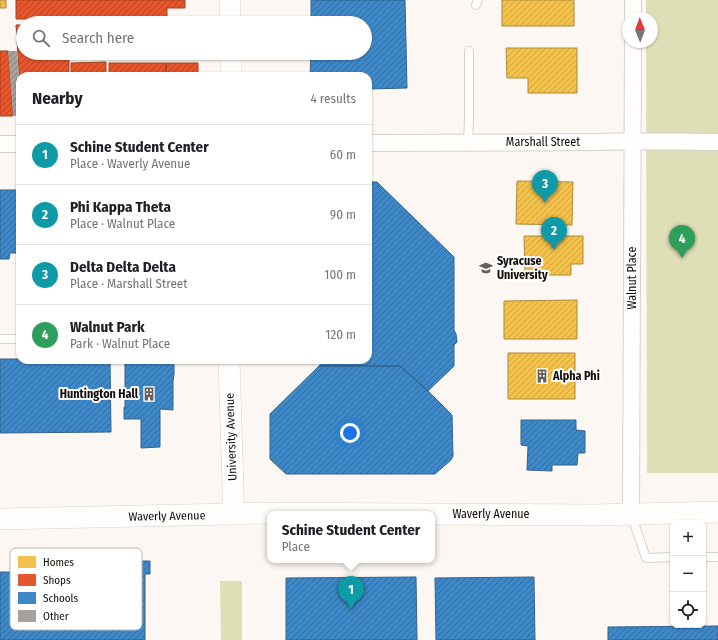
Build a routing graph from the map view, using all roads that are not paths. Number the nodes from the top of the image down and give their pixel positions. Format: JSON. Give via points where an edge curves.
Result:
{"nodes":[{"id":1,"x":230,"y":0,"type":"edge"},
{"id":2,"x":633,"y":0,"type":"edge"},
{"id":3,"x":633,"y":12,"type":"edge"},
{"id":4,"x":230,"y":16,"type":"edge"},
{"id":5,"x":633,"y":48,"type":"edge"},
{"id":6,"x":469,"y":51,"type":"dead end"},
{"id":7,"x":231,"y":60,"type":"edge"},
{"id":8,"x":231,"y":72,"type":"edge"},
{"id":9,"x":633,"y":140,"type":"junction"},
{"id":10,"x":718,"y":142,"type":"edge"},
{"id":11,"x":468,"y":143,"type":"junction"},
{"id":12,"x":0,"y":144,"type":"edge"},
{"id":13,"x":16,"y":144,"type":"edge"},
{"id":14,"x":372,"y":144,"type":"edge"},
{"id":15,"x":0,"y":339,"type":"edge"},
{"id":16,"x":16,"y":339,"type":"edge"},
{"id":17,"x":229,"y":364,"type":"edge"},
{"id":18,"x":718,"y":512,"type":"edge"},
{"id":19,"x":267,"y":513,"type":"edge"},
{"id":20,"x":631,"y":513,"type":"junction"},
{"id":21,"x":233,"y":514,"type":"junction"},
{"id":22,"x":435,"y":514,"type":"edge"},
{"id":23,"x":0,"y":519,"type":"edge"},
{"id":24,"x":670,"y":557,"type":"edge"},
{"id":25,"x":706,"y":557,"type":"edge"},
{"id":26,"x":718,"y":557,"type":"edge"}],
"edges":[{"from":1,"to":4,"type":"street"},
{"from":2,"to":3,"type":"street"},
{"from":5,"to":9,"type":"street","name":"Walnut Place"},
{"from":6,"to":11,"type":"lane"},
{"from":7,"to":8,"type":"street"},
{"from":9,"to":10,"type":"street","name":"Marshall Street"},
{"from":9,"to":11,"type":"street","name":"Marshall Street"},
{"from":9,"to":20,"type":"street","name":"Walnut Place"},
{"from":11,"to":14,"type":"street","name":"Marshall Street"},
{"from":12,"to":13,"type":"street"},
{"from":15,"to":16,"type":"lane"},
{"from":17,"to":21,"type":"street","name":"University Avenue"},
{"from":18,"to":20,"type":"street","name":"Waverly Avenue"},
{"from":19,"to":21,"type":"street","name":"Waverly Avenue"},
{"from":20,"to":22,"type":"street","name":"Waverly Avenue"},
{"from":20,"to":24,"type":"lane","via":[[646,558]]},
{"from":21,"to":23,"type":"street","name":"Waverly Avenue"},
{"from":25,"to":26,"type":"lane"}]}
